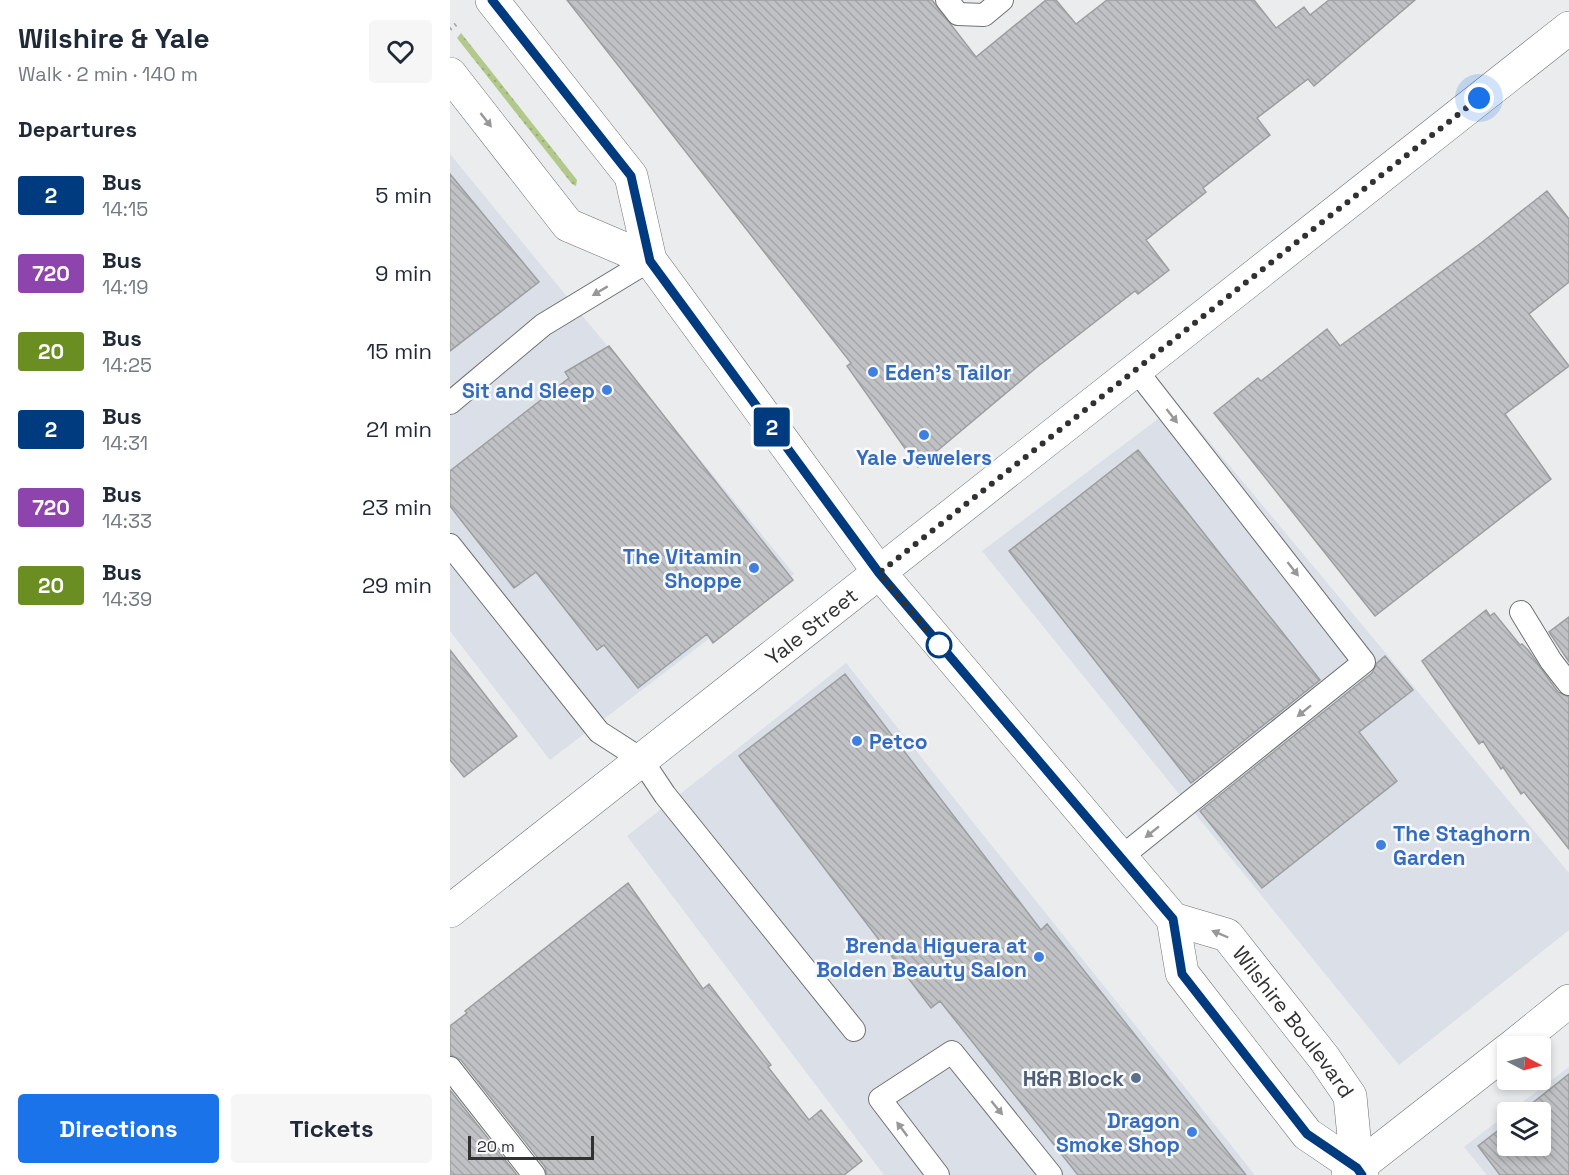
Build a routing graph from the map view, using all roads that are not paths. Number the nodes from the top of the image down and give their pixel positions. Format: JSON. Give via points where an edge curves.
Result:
{"nodes":[{"id":1,"x":492,"y":0,"type":"edge"},
{"id":2,"x":1002,"y":0,"type":"edge"},
{"id":3,"x":953,"y":7,"type":"edge"},
{"id":4,"x":1569,"y":28,"type":"edge"},
{"id":5,"x":450,"y":74,"type":"edge"},
{"id":6,"x":650,"y":261,"type":"junction"},
{"id":7,"x":1136,"y":370,"type":"junction"},
{"id":8,"x":450,"y":403,"type":"edge"},
{"id":9,"x":450,"y":545,"type":"edge"},
{"id":10,"x":879,"y":573,"type":"junction"},
{"id":11,"x":1521,"y":612,"type":"dead end"},
{"id":12,"x":1569,"y":684,"type":"edge"},
{"id":13,"x":641,"y":759,"type":"junction"},
{"id":14,"x":1120,"y":858,"type":"junction"},
{"id":15,"x":450,"y":910,"type":"edge"},
{"id":16,"x":1173,"y":919,"type":"junction"},
{"id":17,"x":1569,"y":1001,"type":"edge"},
{"id":18,"x":854,"y":1030,"type":"dead end"},
{"id":19,"x":1526,"y":1036,"type":"edge"},
{"id":20,"x":1497,"y":1059,"type":"edge"},
{"id":21,"x":450,"y":1068,"type":"edge"},
{"id":22,"x":1356,"y":1173,"type":"edge"},
{"id":23,"x":534,"y":1175,"type":"edge"},
{"id":24,"x":938,"y":1175,"type":"edge"},
{"id":25,"x":1052,"y":1175,"type":"edge"}],
"edges":[{"from":1,"to":6,"type":"main road","via":[[631,176]]},
{"from":2,"to":3,"type":"lane","via":[[984,15]]},
{"from":4,"to":7,"type":"main road","name":"Yale Street"},
{"from":5,"to":6,"type":"main road","one_way":true,"via":[[568,225]]},
{"from":6,"to":8,"type":"lane","one_way":true,"via":[[543,325]]},
{"from":6,"to":10,"type":"main road"},
{"from":7,"to":10,"type":"main road","name":"Yale Street"},
{"from":7,"to":14,"type":"lane","one_way":true,"via":[[1365,662]]},
{"from":9,"to":13,"type":"lane","via":[[599,732]]},
{"from":10,"to":13,"type":"main road","name":"Yale Street"},
{"from":10,"to":14,"type":"main road"},
{"from":11,"to":12,"type":"lane"},
{"from":13,"to":15,"type":"main road","name":"Yale Street"},
{"from":13,"to":18,"type":"lane","via":[[665,795]]},
{"from":14,"to":16,"type":"main road"},
{"from":16,"to":22,"type":"main road","via":[[1182,974],[1307,1134]]},
{"from":22,"to":16,"type":"main road","name":"Wilshire Boulevard","one_way":true,"via":[[1350,1096],[1324,1058],[1227,935]]},
{"from":17,"to":19,"type":"main road"},
{"from":20,"to":22,"type":"main road"},
{"from":21,"to":23,"type":"lane"},
{"from":24,"to":25,"type":"lane","one_way":true,"via":[[880,1100],[952,1052]]}]}
